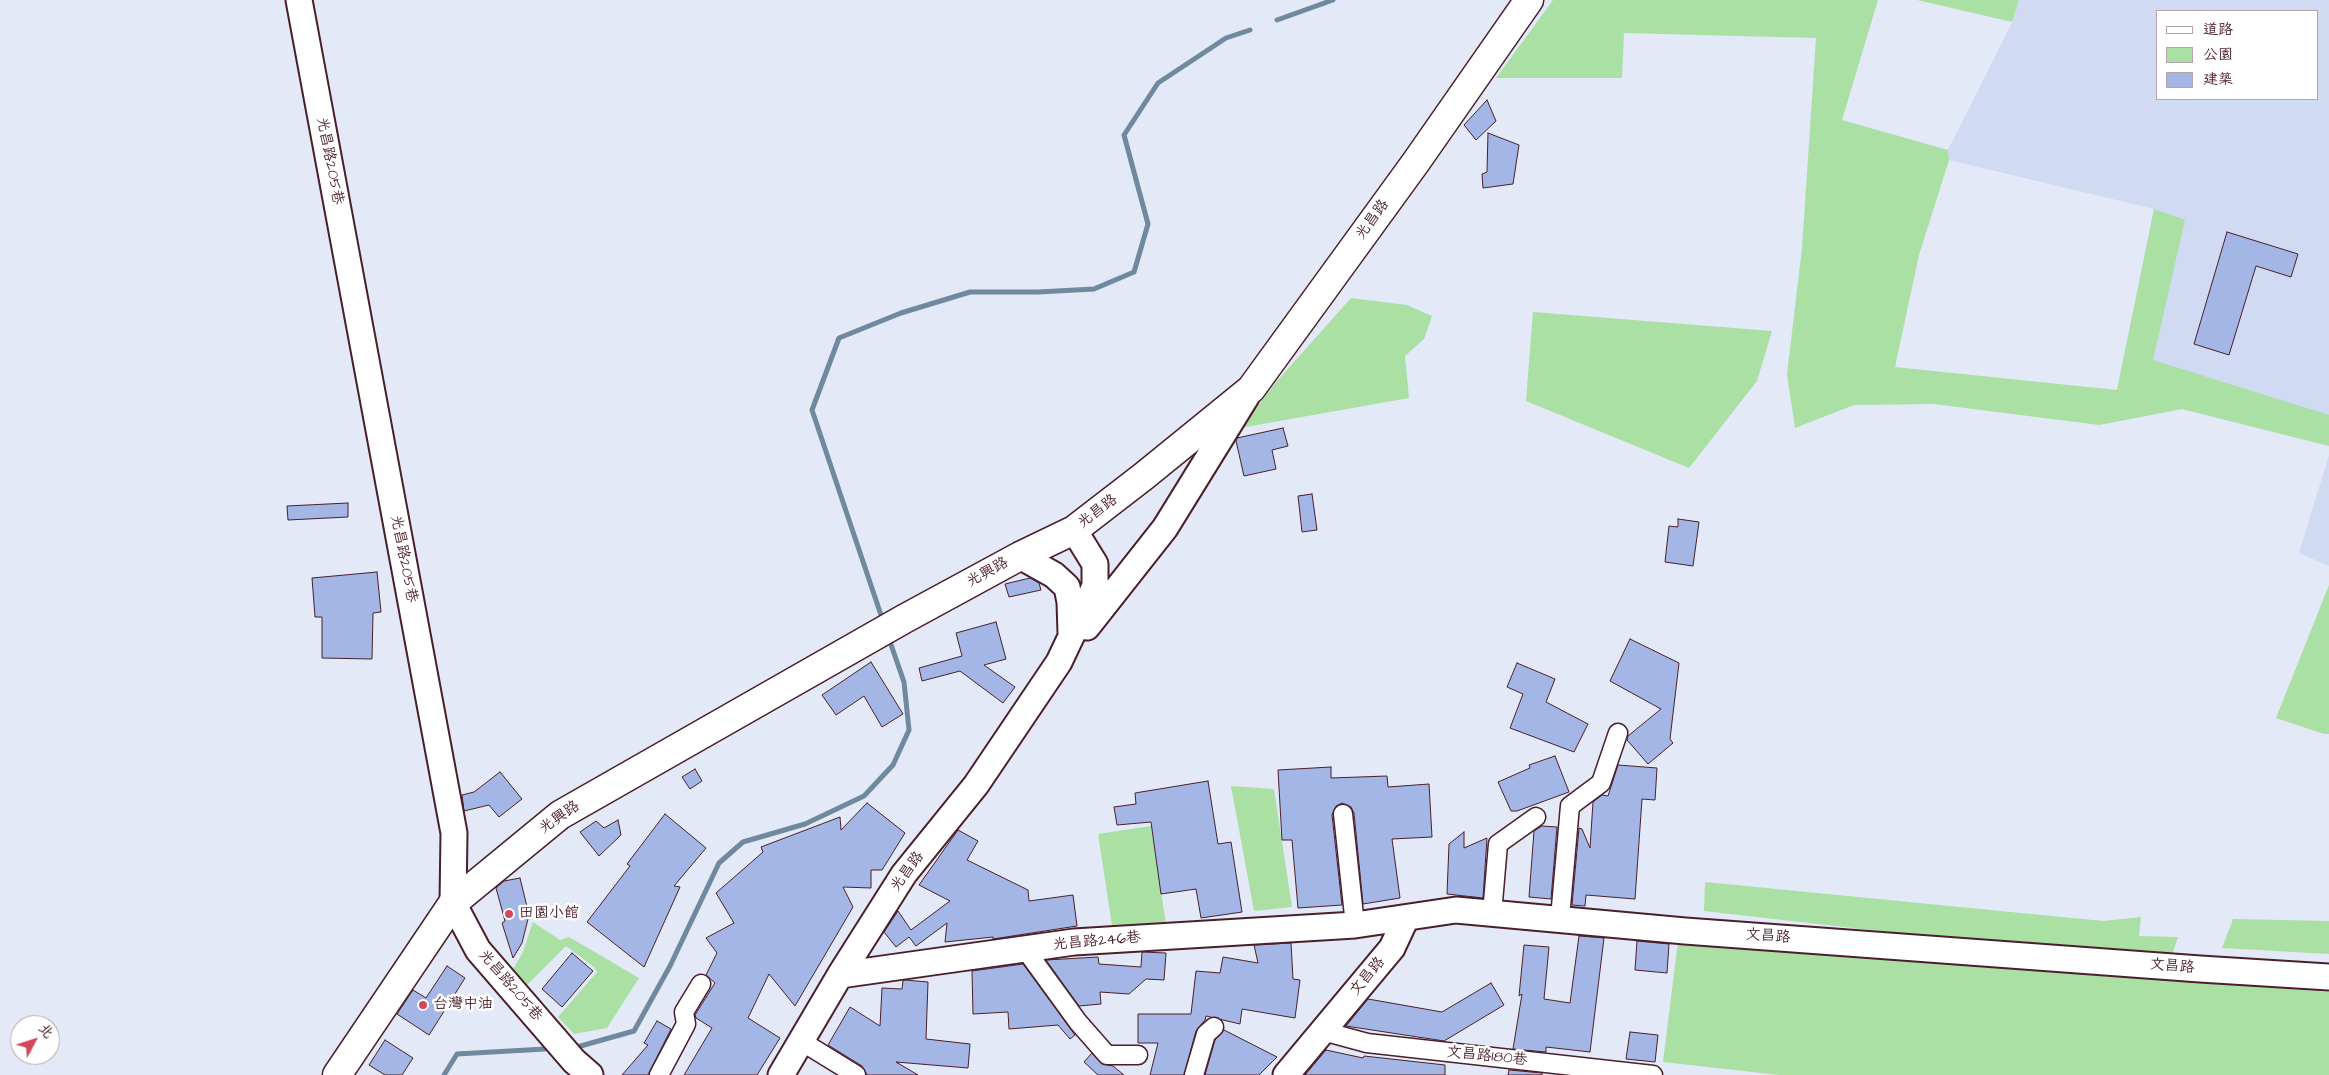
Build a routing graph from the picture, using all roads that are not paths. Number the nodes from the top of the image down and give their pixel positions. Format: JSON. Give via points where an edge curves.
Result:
{"nodes":[{"id":1,"x":299,"y":0,"type":"edge"},
{"id":2,"x":1529,"y":0,"type":"edge"},
{"id":3,"x":1251,"y":389,"type":"junction"},
{"id":4,"x":1074,"y":530,"type":"junction"},
{"id":5,"x":1020,"y":556,"type":"junction"},
{"id":6,"x":1059,"y":662,"type":"junction"},
{"id":7,"x":1618,"y":733,"type":"dead end"},
{"id":8,"x":1342,"y":814,"type":"dead end"},
{"id":9,"x":1536,"y":817,"type":"dead end"},
{"id":10,"x":454,"y":902,"type":"junction"},
{"id":11,"x":1492,"y":914,"type":"junction"},
{"id":12,"x":1406,"y":918,"type":"junction"},
{"id":13,"x":1560,"y":918,"type":"junction"},
{"id":14,"x":1355,"y":925,"type":"junction"},
{"id":15,"x":1025,"y":949,"type":"junction"},
{"id":16,"x":840,"y":975,"type":"junction"},
{"id":17,"x":2329,"y":977,"type":"edge"},
{"id":18,"x":701,"y":984,"type":"dead end"},
{"id":19,"x":1214,"y":1027,"type":"dead end"},
{"id":20,"x":1323,"y":1031,"type":"junction"},
{"id":21,"x":801,"y":1041,"type":"junction"},
{"id":22,"x":1138,"y":1055,"type":"dead end"},
{"id":23,"x":337,"y":1075,"type":"edge"},
{"id":24,"x":590,"y":1075,"type":"edge"},
{"id":25,"x":659,"y":1075,"type":"edge"},
{"id":26,"x":781,"y":1075,"type":"edge"},
{"id":27,"x":856,"y":1075,"type":"edge"},
{"id":28,"x":1194,"y":1075,"type":"edge"},
{"id":29,"x":1286,"y":1075,"type":"edge"},
{"id":30,"x":1653,"y":1075,"type":"edge"}],
"edges":[{"from":1,"to":10,"type":"main road","name":"光昌路205巷","via":[[454,833]]},
{"from":2,"to":3,"type":"main road","name":"光昌路"},
{"from":3,"to":4,"type":"main road","name":"光昌路"},
{"from":3,"to":6,"type":"main road","via":[[1165,528]]},
{"from":4,"to":5,"type":"main road","name":"光興路"},
{"from":4,"to":6,"type":"main road","name":"光昌路","via":[[1095,564],[1095,586]]},
{"from":5,"to":6,"type":"main road","via":[[1054,575],[1067,587],[1071,631]]},
{"from":5,"to":10,"type":"main road","name":"光興路","via":[[560,815]]},
{"from":6,"to":16,"type":"main road","name":"光昌路","via":[[976,785],[904,874]]},
{"from":7,"to":13,"type":"street","via":[[1601,783],[1570,806]]},
{"from":8,"to":14,"type":"street"},
{"from":9,"to":11,"type":"street","via":[[1498,844]]},
{"from":10,"to":23,"type":"main road","name":"光興路"},
{"from":10,"to":24,"type":"main road","name":"光昌路205巷","via":[[478,950],[574,1061]]},
{"from":11,"to":12,"type":"main road","name":"文昌路","via":[[1456,910]]},
{"from":11,"to":13,"type":"main road","name":"文昌路"},
{"from":12,"to":14,"type":"main road","name":"光昌路246巷"},
{"from":12,"to":20,"type":"main road","name":"文昌路","via":[[1392,948]]},
{"from":13,"to":17,"type":"main road","name":"文昌路","via":[[1686,931]]},
{"from":14,"to":15,"type":"main road","name":"光昌路246巷","via":[[1074,942]]},
{"from":15,"to":16,"type":"main road","name":"光昌路246巷"},
{"from":15,"to":22,"type":"street","via":[[1078,1022],[1107,1055]]},
{"from":16,"to":21,"type":"main road","name":"光昌路"},
{"from":18,"to":25,"type":"street","via":[[684,1012],[686,1024]]},
{"from":19,"to":28,"type":"street","via":[[1206,1034]]},
{"from":20,"to":29,"type":"main road","name":"文昌路"},
{"from":20,"to":30,"type":"street","name":"文昌路180巷","via":[[1367,1043]]},
{"from":21,"to":26,"type":"main road","name":"光昌路"},
{"from":21,"to":27,"type":"street"}]}
